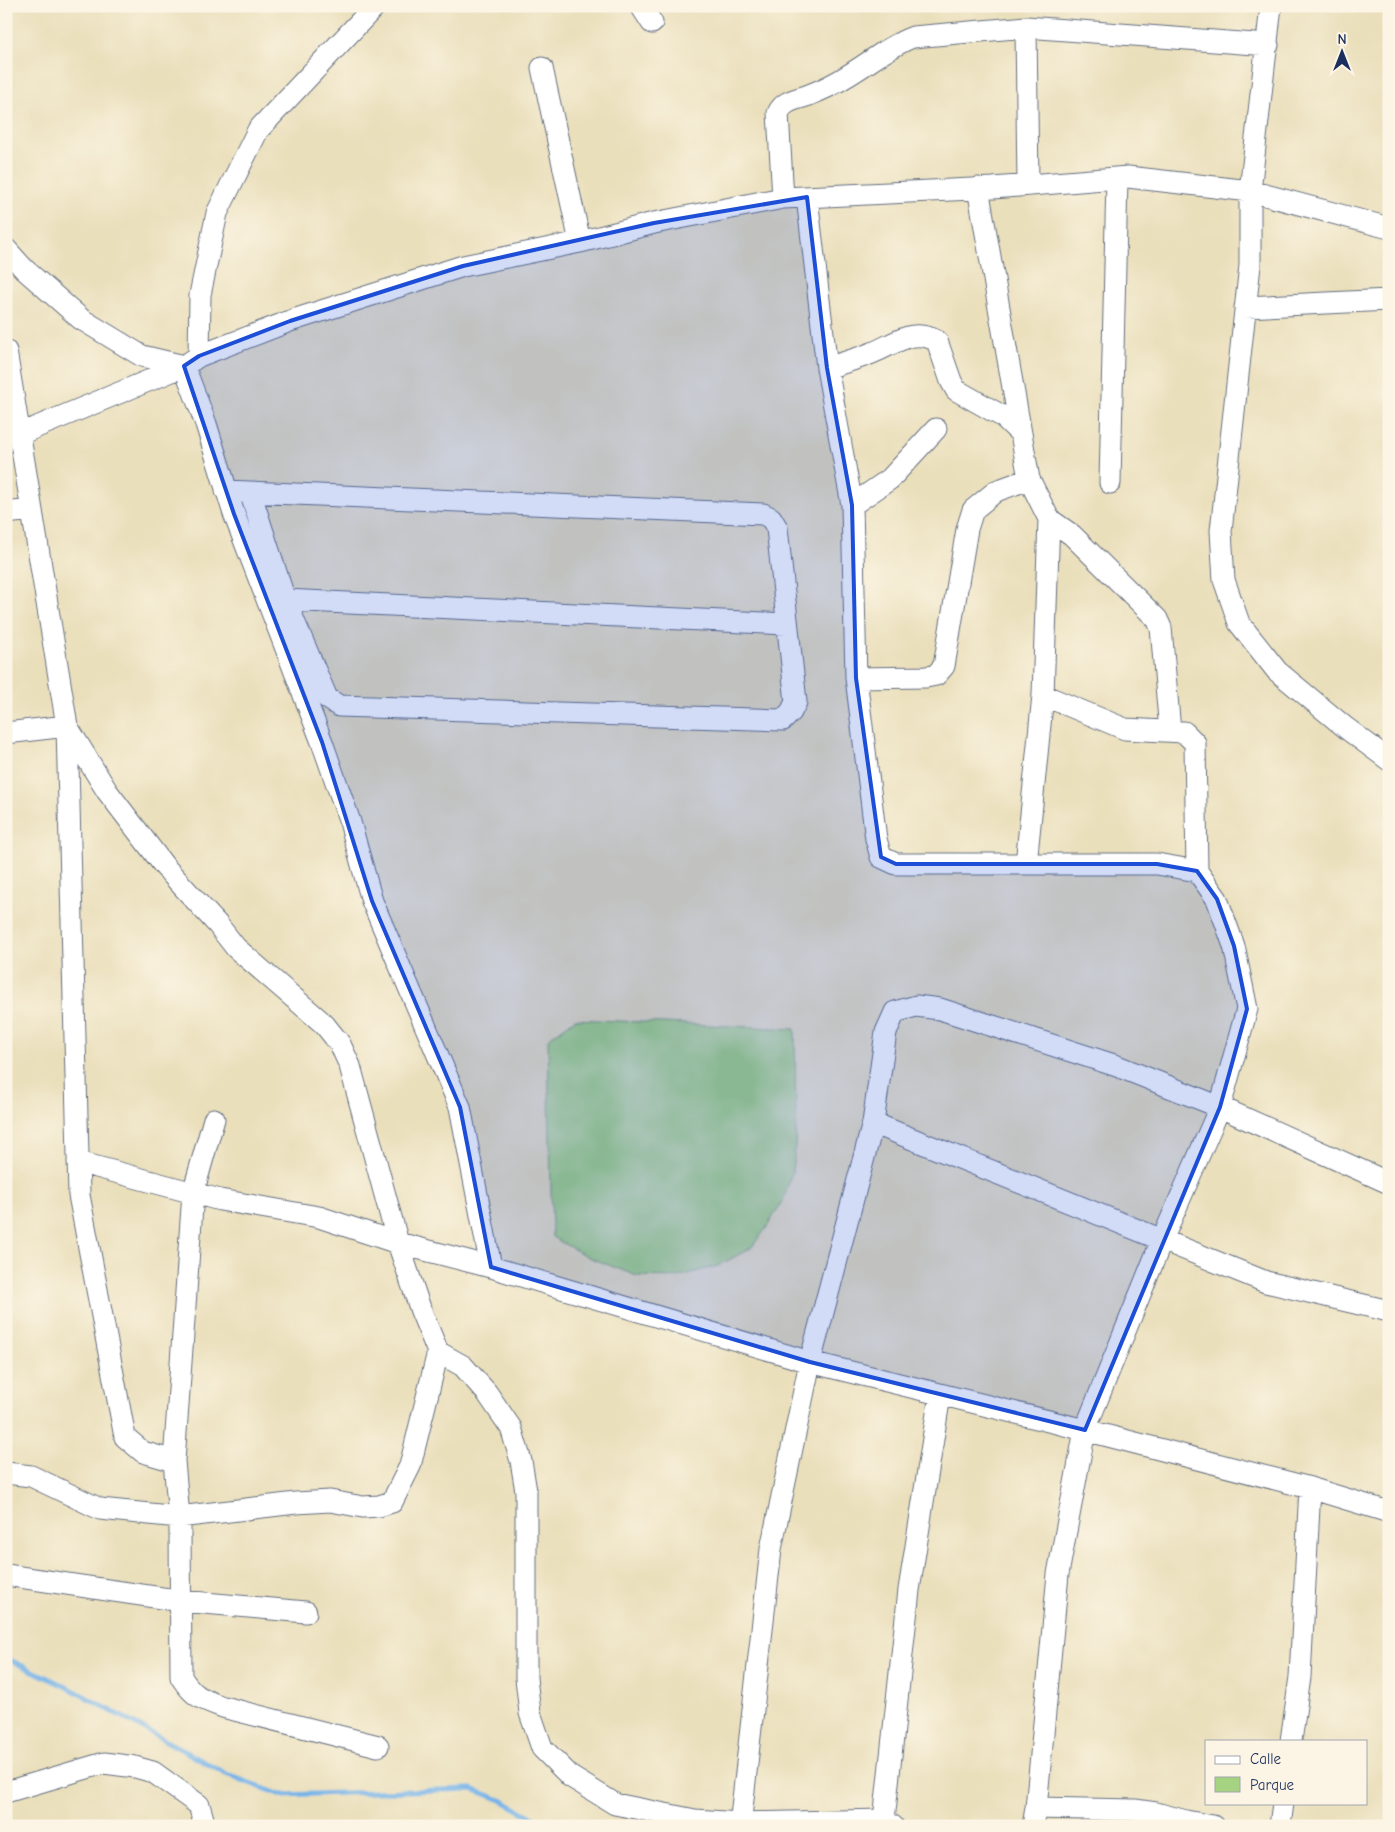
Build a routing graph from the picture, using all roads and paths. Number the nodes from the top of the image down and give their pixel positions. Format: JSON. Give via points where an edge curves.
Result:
{"nodes":[{"id":1,"x":375,"y":6,"type":"edge"},
{"id":2,"x":1271,"y":6,"type":"edge"},
{"id":3,"x":1026,"y":27,"type":"junction"},
{"id":4,"x":1268,"y":45,"type":"junction"},
{"id":5,"x":542,"y":68,"type":"dead end"},
{"id":6,"x":1117,"y":178,"type":"junction"},
{"id":7,"x":1028,"y":185,"type":"junction"},
{"id":8,"x":978,"y":188,"type":"junction"},
{"id":9,"x":1250,"y":191,"type":"junction"},
{"id":10,"x":807,"y":197,"type":"junction"},
{"id":11,"x":783,"y":198,"type":"junction"},
{"id":12,"x":1389,"y":228,"type":"edge"},
{"id":13,"x":580,"y":242,"type":"junction"},
{"id":14,"x":6,"y":249,"type":"edge"},
{"id":15,"x":1389,"y":300,"type":"edge"},
{"id":16,"x":1245,"y":307,"type":"junction"},
{"id":17,"x":6,"y":351,"type":"edge"},
{"id":18,"x":192,"y":361,"type":"junction"},
{"id":19,"x":827,"y":368,"type":"junction"},
{"id":20,"x":14,"y":423,"type":"edge"},
{"id":21,"x":936,"y":429,"type":"dead end"},
{"id":22,"x":1021,"y":434,"type":"junction"},
{"id":23,"x":1029,"y":479,"type":"junction"},
{"id":24,"x":1110,"y":483,"type":"dead end"},
{"id":25,"x":226,"y":491,"type":"junction"},
{"id":26,"x":250,"y":492,"type":"junction"},
{"id":27,"x":852,"y":505,"type":"junction"},
{"id":28,"x":31,"y":510,"type":"junction"},
{"id":29,"x":6,"y":514,"type":"edge"},
{"id":30,"x":1049,"y":519,"type":"junction"},
{"id":31,"x":285,"y":600,"type":"junction"},
{"id":32,"x":786,"y":624,"type":"junction"},
{"id":33,"x":856,"y":678,"type":"junction"},
{"id":34,"x":1043,"y":695,"type":"junction"},
{"id":35,"x":67,"y":726,"type":"junction"},
{"id":36,"x":1170,"y":731,"type":"junction"},
{"id":37,"x":6,"y":733,"type":"edge"},
{"id":38,"x":1389,"y":760,"type":"edge"},
{"id":39,"x":1026,"y":864,"type":"junction"},
{"id":40,"x":1197,"y":871,"type":"junction"},
{"id":41,"x":1220,"y":1107,"type":"junction"},
{"id":42,"x":214,"y":1119,"type":"dead end"},
{"id":43,"x":873,"y":1123,"type":"junction"},
{"id":44,"x":78,"y":1162,"type":"junction"},
{"id":45,"x":1389,"y":1183,"type":"edge"},
{"id":46,"x":193,"y":1193,"type":"junction"},
{"id":47,"x":1162,"y":1240,"type":"junction"},
{"id":48,"x":398,"y":1242,"type":"junction"},
{"id":49,"x":491,"y":1267,"type":"junction"},
{"id":50,"x":1389,"y":1311,"type":"edge"},
{"id":51,"x":438,"y":1352,"type":"junction"},
{"id":52,"x":810,"y":1362,"type":"junction"},
{"id":53,"x":940,"y":1395,"type":"junction"},
{"id":54,"x":1085,"y":1430,"type":"junction"},
{"id":55,"x":174,"y":1461,"type":"junction"},
{"id":56,"x":6,"y":1473,"type":"edge"},
{"id":57,"x":1310,"y":1488,"type":"junction"},
{"id":58,"x":1389,"y":1512,"type":"edge"},
{"id":59,"x":179,"y":1517,"type":"junction"},
{"id":60,"x":6,"y":1575,"type":"edge"},
{"id":61,"x":182,"y":1601,"type":"junction"},
{"id":62,"x":306,"y":1612,"type":"dead end"},
{"id":63,"x":1291,"y":1740,"type":"edge"},
{"id":64,"x":378,"y":1746,"type":"dead end"},
{"id":65,"x":6,"y":1792,"type":"edge"},
{"id":66,"x":1283,"y":1804,"type":"edge"},
{"id":67,"x":1034,"y":1817,"type":"edge"},
{"id":68,"x":888,"y":1823,"type":"edge"},
{"id":69,"x":740,"y":1824,"type":"edge"},
{"id":70,"x":205,"y":1826,"type":"edge"},
{"id":71,"x":1212,"y":1826,"type":"edge"},
{"id":72,"x":1280,"y":1826,"type":"edge"}],
"edges":[{"from":1,"to":18,"type":"street","via":[[258,130],[217,212],[200,295]]},
{"from":2,"to":4,"type":"street"},
{"from":3,"to":4,"type":"street"},
{"from":3,"to":7,"type":"street"},
{"from":3,"to":11,"type":"street","via":[[913,37],[846,77],[786,102],[778,113]]},
{"from":4,"to":9,"type":"street"},
{"from":5,"to":13,"type":"street"},
{"from":6,"to":7,"type":"street"},
{"from":6,"to":9,"type":"street"},
{"from":6,"to":24,"type":"street"},
{"from":7,"to":8,"type":"street"},
{"from":8,"to":10,"type":"street"},
{"from":8,"to":22,"type":"street"},
{"from":9,"to":12,"type":"street"},
{"from":9,"to":16,"type":"street","via":[[1250,265]]},
{"from":10,"to":11,"type":"street"},
{"from":10,"to":19,"type":"street"},
{"from":11,"to":13,"type":"street","via":[[654,223]]},
{"from":13,"to":18,"type":"street","via":[[463,266],[290,321]]},
{"from":14,"to":18,"type":"street","via":[[24,269],[87,323],[142,356]]},
{"from":15,"to":16,"type":"street"},
{"from":16,"to":38,"type":"street","via":[[1221,531],[1224,580],[1239,624],[1277,671]]},
{"from":17,"to":20,"type":"street"},
{"from":18,"to":20,"type":"street"},
{"from":18,"to":25,"type":"street"},
{"from":19,"to":22,"type":"street","via":[[908,337],[928,336],[937,341],[956,390],[1002,416]]},
{"from":19,"to":27,"type":"street"},
{"from":20,"to":28,"type":"street"},
{"from":21,"to":27,"type":"street","via":[[890,479]]},
{"from":22,"to":23,"type":"street"},
{"from":23,"to":30,"type":"street"},
{"from":23,"to":33,"type":"street","via":[[996,491],[973,510],[944,666],[936,675],[926,677]]},
{"from":25,"to":26,"type":"street"},
{"from":25,"to":49,"type":"street","via":[[322,742],[350,822],[372,901],[460,1107]]},
{"from":26,"to":31,"type":"street"},
{"from":26,"to":32,"type":"street","via":[[763,514],[771,518],[777,528]]},
{"from":27,"to":33,"type":"street"},
{"from":28,"to":29,"type":"street"},
{"from":28,"to":35,"type":"street"},
{"from":30,"to":34,"type":"street"},
{"from":30,"to":36,"type":"street","via":[[1072,535],[1156,619],[1161,628]]},
{"from":31,"to":32,"type":"street"},
{"from":31,"to":32,"type":"street","via":[[327,698],[339,706],[783,720],[792,712],[796,702]]},
{"from":33,"to":39,"type":"street","via":[[881,857],[896,864]]},
{"from":34,"to":36,"type":"street","via":[[1125,729]]},
{"from":34,"to":39,"type":"street"},
{"from":35,"to":37,"type":"street"},
{"from":35,"to":44,"type":"street"},
{"from":35,"to":48,"type":"street","via":[[106,790],[165,867],[236,948],[324,1024],[340,1044],[350,1066]]},
{"from":36,"to":40,"type":"street","via":[[1184,732],[1194,743]]},
{"from":39,"to":40,"type":"street","via":[[1157,864]]},
{"from":40,"to":41,"type":"street","via":[[1217,899],[1234,946],[1247,1009]]},
{"from":41,"to":43,"type":"street","via":[[1117,1066],[940,1009],[916,1006],[895,1012],[886,1032]]},
{"from":41,"to":45,"type":"street"},
{"from":41,"to":47,"type":"street"},
{"from":42,"to":46,"type":"street"},
{"from":43,"to":47,"type":"street"},
{"from":43,"to":52,"type":"street"},
{"from":44,"to":46,"type":"street"},
{"from":44,"to":55,"type":"street","via":[[79,1195],[125,1437],[143,1452]]},
{"from":46,"to":48,"type":"street","via":[[319,1217]]},
{"from":46,"to":55,"type":"street"},
{"from":47,"to":50,"type":"street","via":[[1266,1282]]},
{"from":47,"to":54,"type":"street"},
{"from":48,"to":49,"type":"street"},
{"from":48,"to":51,"type":"street"},
{"from":49,"to":52,"type":"street"},
{"from":51,"to":59,"type":"street","via":[[410,1466],[392,1502],[364,1508],[330,1501],[296,1503]]},
{"from":51,"to":69,"type":"street","via":[[463,1366],[487,1394],[511,1428],[522,1461],[526,1491],[526,1678],[530,1713],[542,1748],[571,1777],[615,1804],[695,1820]]},
{"from":52,"to":53,"type":"street"},
{"from":52,"to":69,"type":"street","via":[[771,1549]]},
{"from":53,"to":54,"type":"street"},
{"from":53,"to":68,"type":"street","via":[[909,1590]]},
{"from":54,"to":57,"type":"street"},
{"from":54,"to":67,"type":"street","via":[[1058,1574]]},
{"from":55,"to":59,"type":"street"},
{"from":56,"to":59,"type":"street","via":[[31,1476],[100,1509]]},
{"from":57,"to":58,"type":"street"},
{"from":57,"to":63,"type":"street","via":[[1300,1677]]},
{"from":59,"to":61,"type":"street"},
{"from":60,"to":61,"type":"street"},
{"from":61,"to":62,"type":"street"},
{"from":61,"to":64,"type":"street","via":[[181,1677],[192,1692],[222,1707]]},
{"from":65,"to":70,"type":"street","via":[[104,1763],[135,1767],[153,1772],[199,1805]]},
{"from":66,"to":72,"type":"street"},
{"from":67,"to":71,"type":"street","via":[[1135,1810]]},
{"from":68,"to":69,"type":"street"}]}
